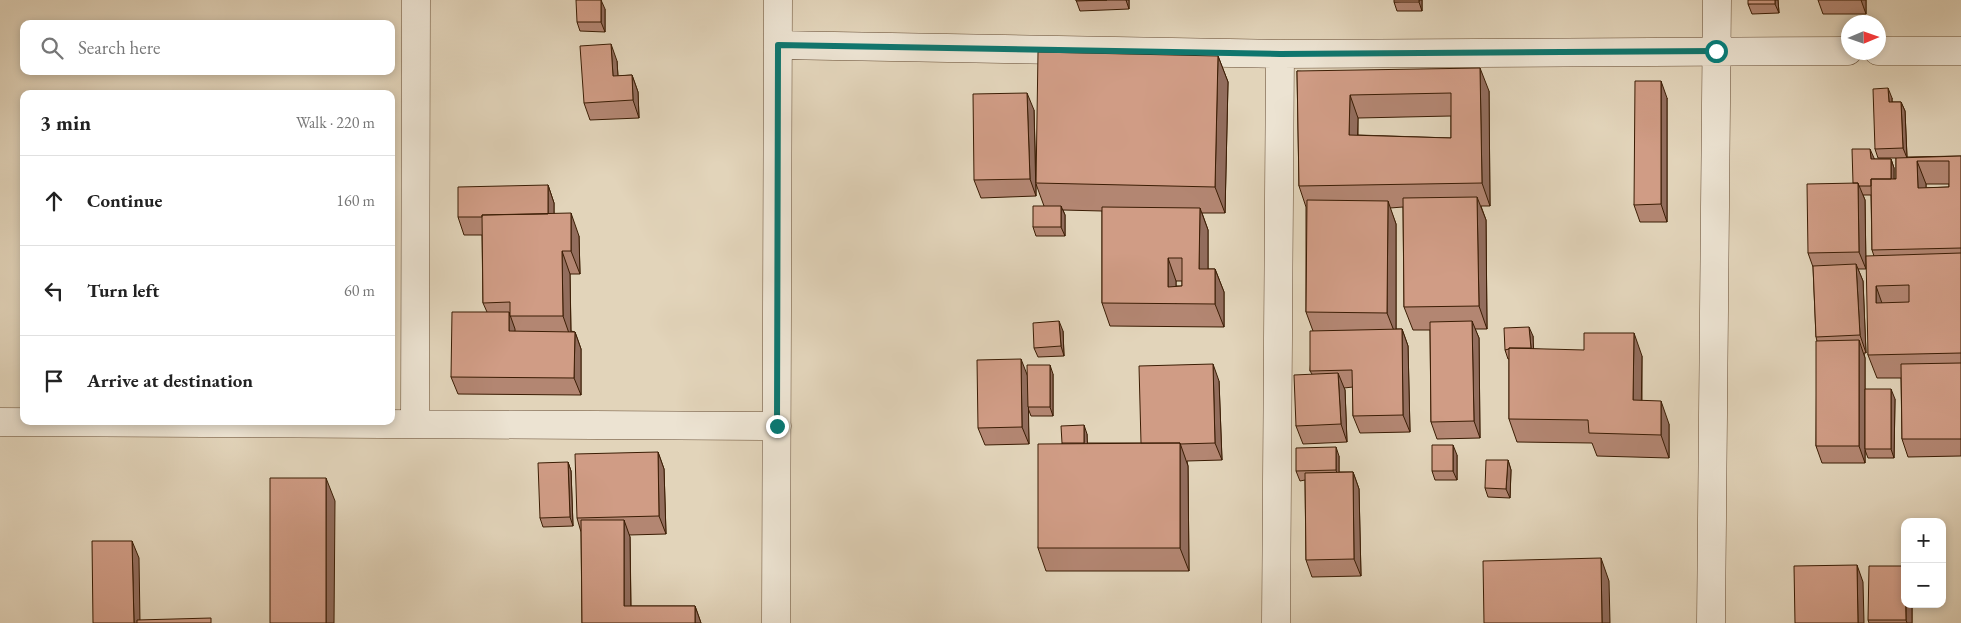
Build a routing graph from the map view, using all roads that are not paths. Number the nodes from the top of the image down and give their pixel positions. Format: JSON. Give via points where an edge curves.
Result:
{"nodes":[{"id":1,"x":416,"y":0,"type":"edge"},
{"id":2,"x":778,"y":0,"type":"edge"},
{"id":3,"x":1717,"y":0,"type":"edge"},
{"id":4,"x":778,"y":45,"type":"junction"},
{"id":5,"x":1716,"y":51,"type":"junction"},
{"id":6,"x":1841,"y":51,"type":"edge"},
{"id":7,"x":1886,"y":51,"type":"edge"},
{"id":8,"x":1961,"y":51,"type":"edge"},
{"id":9,"x":1280,"y":54,"type":"junction"},
{"id":10,"x":0,"y":422,"type":"edge"},
{"id":11,"x":20,"y":422,"type":"edge"},
{"id":12,"x":395,"y":424,"type":"edge"},
{"id":13,"x":415,"y":424,"type":"junction"},
{"id":14,"x":777,"y":426,"type":"junction"},
{"id":15,"x":776,"y":623,"type":"edge"},
{"id":16,"x":1276,"y":623,"type":"edge"},
{"id":17,"x":1711,"y":623,"type":"edge"}],
"edges":[{"from":1,"to":13,"type":"street"},
{"from":2,"to":4,"type":"street"},
{"from":3,"to":5,"type":"street"},
{"from":4,"to":9,"type":"street"},
{"from":4,"to":14,"type":"street"},
{"from":5,"to":6,"type":"street"},
{"from":5,"to":9,"type":"street"},
{"from":5,"to":17,"type":"street"},
{"from":7,"to":8,"type":"street"},
{"from":9,"to":16,"type":"street"},
{"from":10,"to":11,"type":"street"},
{"from":12,"to":13,"type":"street"},
{"from":13,"to":14,"type":"street"},
{"from":14,"to":15,"type":"street"}]}
